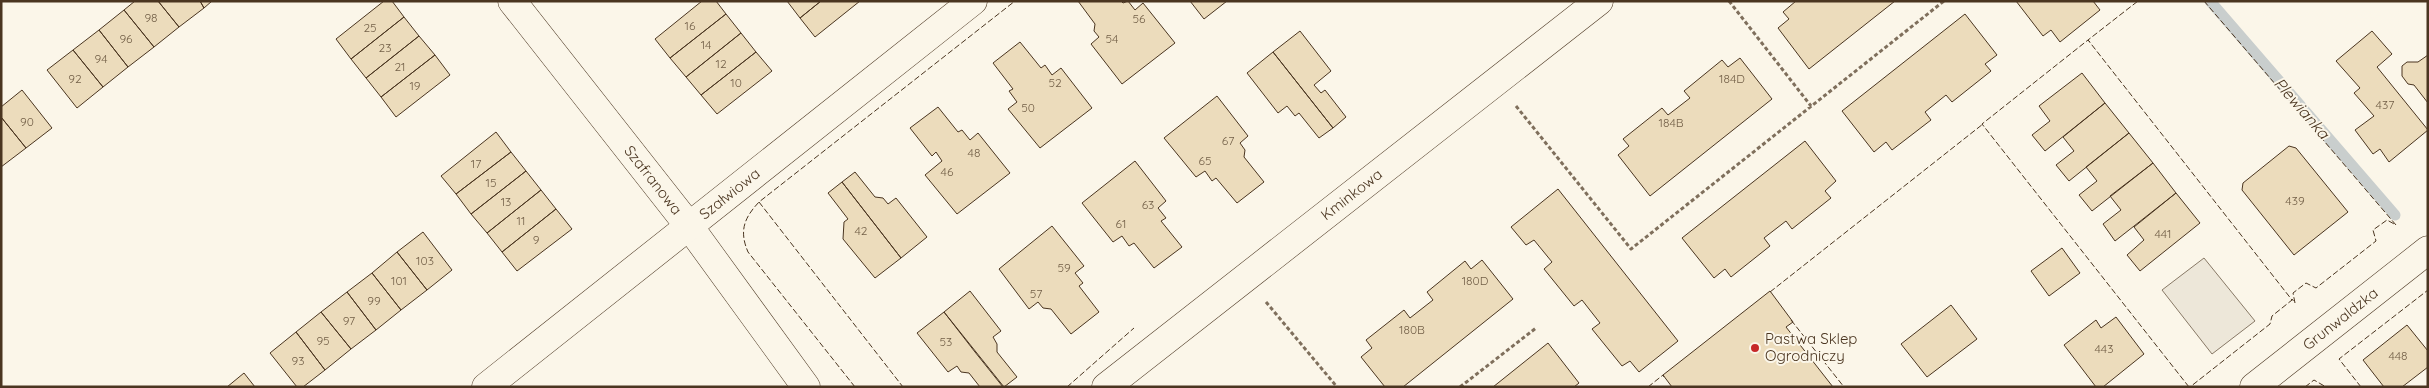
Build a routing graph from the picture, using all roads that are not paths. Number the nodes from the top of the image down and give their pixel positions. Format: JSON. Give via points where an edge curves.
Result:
{"nodes":[{"id":1,"x":512,"y":1,"type":"edge"},
{"id":2,"x":1598,"y":1,"type":"edge"},
{"id":3,"x":962,"y":4,"type":"edge"},
{"id":4,"x":689,"y":226,"type":"junction"},
{"id":5,"x":2428,"y":250,"type":"edge"},
{"id":6,"x":486,"y":387,"type":"edge"},
{"id":7,"x":806,"y":387,"type":"edge"},
{"id":8,"x":1106,"y":387,"type":"edge"},
{"id":9,"x":2254,"y":387,"type":"edge"}],
"edges":[{"from":1,"to":4,"type":"street","name":"Szafranowa"},
{"from":2,"to":8,"type":"street","name":"Kminkowa"},
{"from":3,"to":4,"type":"street","name":"Szałwiowa"},
{"from":4,"to":6,"type":"street","name":"Szałwiowa"},
{"from":4,"to":7,"type":"street","name":"Szafranowa"},
{"from":5,"to":9,"type":"street","name":"Grunwaldzka"}]}
